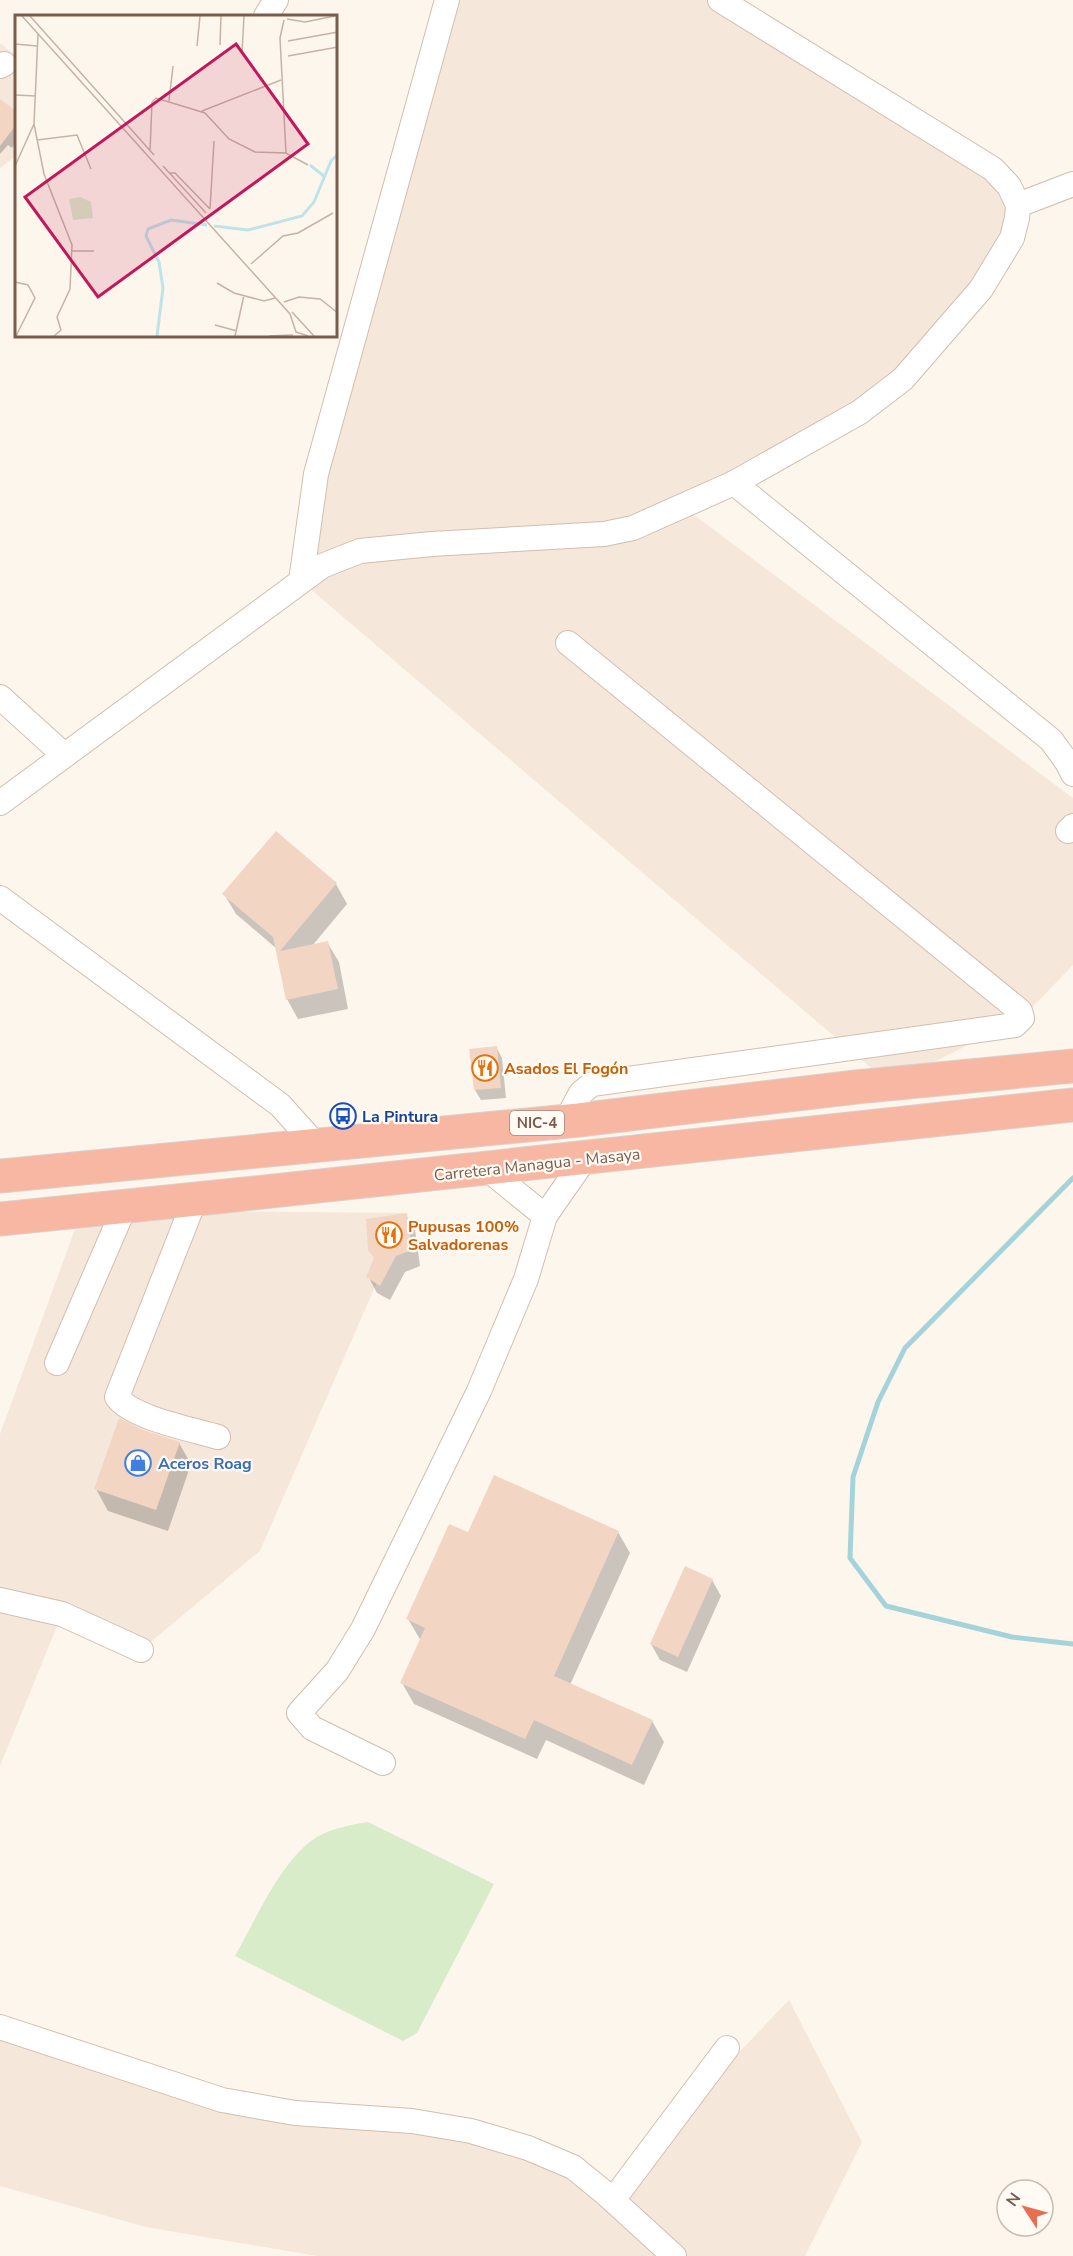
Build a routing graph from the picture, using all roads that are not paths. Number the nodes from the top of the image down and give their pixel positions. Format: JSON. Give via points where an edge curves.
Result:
{"nodes":[{"id":1,"x":276,"y":0,"type":"edge"},
{"id":2,"x":447,"y":0,"type":"edge"},
{"id":3,"x":720,"y":0,"type":"edge"},
{"id":4,"x":267,"y":15,"type":"edge"},
{"id":5,"x":1073,"y":184,"type":"edge"},
{"id":6,"x":1018,"y":205,"type":"junction"},
{"id":7,"x":734,"y":483,"type":"junction"},
{"id":8,"x":301,"y":581,"type":"junction"},
{"id":9,"x":568,"y":643,"type":"dead end"},
{"id":10,"x":0,"y":697,"type":"edge"},
{"id":11,"x":64,"y":755,"type":"junction"},
{"id":12,"x":1073,"y":774,"type":"edge"},
{"id":13,"x":0,"y":803,"type":"edge"},
{"id":14,"x":0,"y":898,"type":"edge"},
{"id":15,"x":1073,"y":1066,"type":"edge"},
{"id":16,"x":1073,"y":1105,"type":"edge"},
{"id":17,"x":696,"y":1106,"type":"junction"},
{"id":18,"x":566,"y":1121,"type":"junction"},
{"id":19,"x":316,"y":1145,"type":"junction"},
{"id":20,"x":584,"y":1160,"type":"junction"},
{"id":21,"x":486,"y":1168,"type":"junction"},
{"id":22,"x":0,"y":1176,"type":"edge"},
{"id":23,"x":195,"y":1199,"type":"junction"},
{"id":24,"x":125,"y":1206,"type":"junction"},
{"id":25,"x":545,"y":1216,"type":"junction"},
{"id":26,"x":0,"y":1219,"type":"edge"},
{"id":27,"x":57,"y":1363,"type":"dead end"},
{"id":28,"x":218,"y":1437,"type":"dead end"},
{"id":29,"x":0,"y":1600,"type":"edge"},
{"id":30,"x":141,"y":1650,"type":"dead end"},
{"id":31,"x":383,"y":1763,"type":"dead end"},
{"id":32,"x":0,"y":2027,"type":"edge"},
{"id":33,"x":727,"y":2048,"type":"dead end"},
{"id":34,"x":613,"y":2200,"type":"junction"},
{"id":35,"x":674,"y":2256,"type":"edge"}],
"edges":[{"from":1,"to":4,"type":"street"},
{"from":2,"to":8,"type":"street","via":[[316,474]]},
{"from":3,"to":6,"type":"street","via":[[993,169],[1009,186]]},
{"from":5,"to":6,"type":"street"},
{"from":6,"to":7,"type":"street","via":[[1012,238],[981,289],[903,379],[860,412]]},
{"from":7,"to":8,"type":"street","via":[[633,528],[604,534],[360,551],[322,566]]},
{"from":7,"to":12,"type":"street","via":[[1051,740]]},
{"from":8,"to":11,"type":"street"},
{"from":9,"to":18,"type":"street","via":[[1020,1011],[1022,1018],[1015,1025],[592,1084],[581,1092]]},
{"from":10,"to":11,"type":"street"},
{"from":11,"to":13,"type":"street"},
{"from":14,"to":19,"type":"street","via":[[279,1105]]},
{"from":15,"to":17,"type":"highway","number":"NIC-4"},
{"from":16,"to":20,"type":"highway","name":"Carretera Managua - Masaya"},
{"from":17,"to":18,"type":"highway","number":"NIC-4"},
{"from":17,"to":20,"type":"highway","via":[[600,1130],[588,1143]]},
{"from":18,"to":19,"type":"highway","number":"NIC-4"},
{"from":19,"to":21,"type":"highway","via":[[333,1156],[358,1164],[431,1155]]},
{"from":19,"to":22,"type":"highway","number":"NIC-4"},
{"from":20,"to":21,"type":"highway","name":"Carretera Managua - Masaya"},
{"from":20,"to":25,"type":"street"},
{"from":21,"to":23,"type":"highway","name":"Carretera Managua - Masaya"},
{"from":21,"to":25,"type":"street"},
{"from":23,"to":24,"type":"highway","name":"Carretera Managua - Masaya"},
{"from":23,"to":28,"type":"street","via":[[117,1397],[123,1406],[137,1413]]},
{"from":24,"to":26,"type":"highway","name":"Carretera Managua - Masaya"},
{"from":24,"to":27,"type":"street"},
{"from":25,"to":31,"type":"street","via":[[526,1279],[479,1391],[363,1629],[337,1671],[299,1713],[312,1728]]},
{"from":29,"to":30,"type":"street","via":[[62,1614]]},
{"from":32,"to":34,"type":"street","via":[[222,2100],[295,2113],[412,2121],[471,2131],[573,2167]]},
{"from":33,"to":34,"type":"street"},
{"from":34,"to":35,"type":"street"}]}
